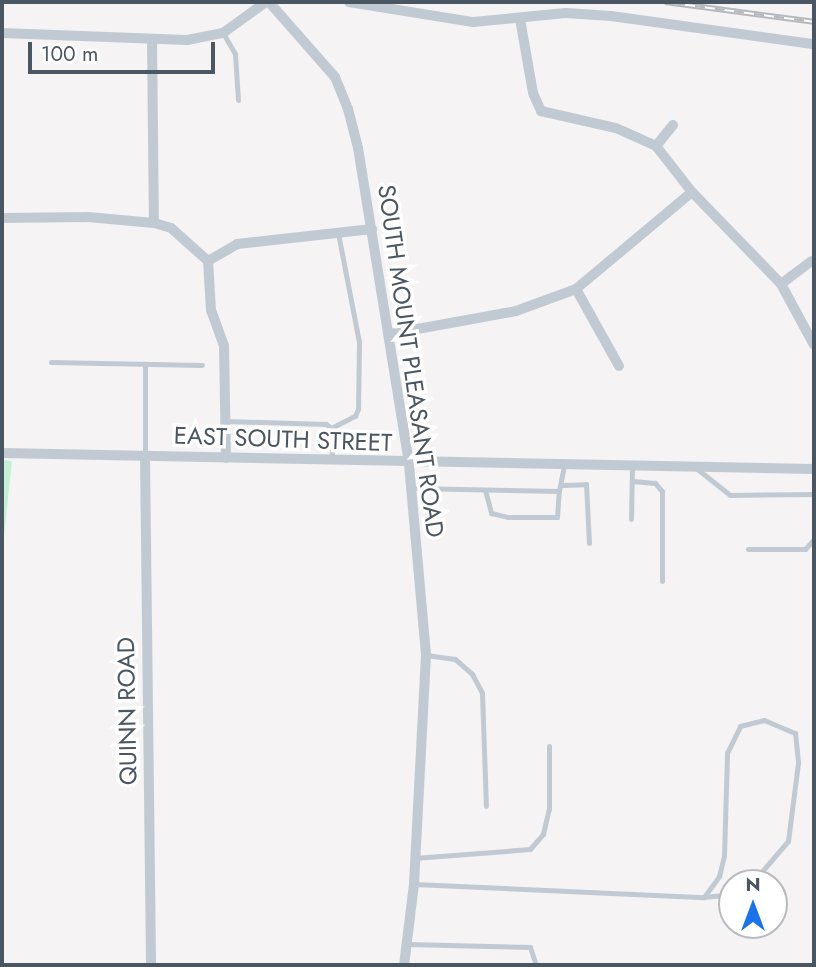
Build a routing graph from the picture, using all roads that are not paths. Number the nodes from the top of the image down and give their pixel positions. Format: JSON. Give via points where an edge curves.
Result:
{"nodes":[{"id":1,"x":267,"y":2,"type":"edge"},
{"id":2,"x":349,"y":2,"type":"edge"},
{"id":3,"x":520,"y":19,"type":"junction"},
{"id":4,"x":2,"y":33,"type":"edge"},
{"id":5,"x":223,"y":33,"type":"junction"},
{"id":6,"x":152,"y":39,"type":"junction"},
{"id":7,"x":814,"y":44,"type":"edge"},
{"id":8,"x":238,"y":100,"type":"dead end"},
{"id":9,"x":673,"y":125,"type":"dead end"},
{"id":10,"x":656,"y":146,"type":"junction"},
{"id":11,"x":692,"y":192,"type":"junction"},
{"id":12,"x":2,"y":218,"type":"edge"},
{"id":13,"x":154,"y":223,"type":"junction"},
{"id":14,"x":372,"y":229,"type":"junction"},
{"id":15,"x":338,"y":233,"type":"junction"},
{"id":16,"x":208,"y":261,"type":"junction"},
{"id":17,"x":811,"y":261,"type":"dead end"},
{"id":18,"x":781,"y":284,"type":"junction"},
{"id":19,"x":576,"y":289,"type":"junction"},
{"id":20,"x":390,"y":334,"type":"junction"},
{"id":21,"x":814,"y":345,"type":"edge"},
{"id":22,"x":51,"y":362,"type":"dead end"},
{"id":23,"x":145,"y":364,"type":"junction"},
{"id":24,"x":202,"y":365,"type":"dead end"},
{"id":25,"x":619,"y":366,"type":"dead end"},
{"id":26,"x":225,"y":421,"type":"junction"},
{"id":27,"x":331,"y":428,"type":"junction"},
{"id":28,"x":2,"y":453,"type":"edge"},
{"id":29,"x":145,"y":456,"type":"junction"},
{"id":30,"x":226,"y":458,"type":"junction"},
{"id":31,"x":332,"y":461,"type":"junction"},
{"id":32,"x":409,"y":464,"type":"junction"},
{"id":33,"x":564,"y":466,"type":"junction"},
{"id":34,"x":632,"y":467,"type":"junction"},
{"id":35,"x":696,"y":468,"type":"junction"},
{"id":36,"x":814,"y":469,"type":"edge"},
{"id":37,"x":632,"y":481,"type":"junction"},
{"id":38,"x":563,"y":485,"type":"junction"},
{"id":39,"x":411,"y":488,"type":"junction"},
{"id":40,"x":485,"y":490,"type":"junction"},
{"id":41,"x":559,"y":491,"type":"junction"},
{"id":42,"x":814,"y":494,"type":"edge"},
{"id":43,"x":631,"y":519,"type":"dead end"},
{"id":44,"x":814,"y":539,"type":"edge"},
{"id":45,"x":589,"y":542,"type":"dead end"},
{"id":46,"x":748,"y":549,"type":"dead end"},
{"id":47,"x":662,"y":581,"type":"dead end"},
{"id":48,"x":426,"y":655,"type":"junction"},
{"id":49,"x":549,"y":746,"type":"dead end"},
{"id":50,"x":486,"y":806,"type":"dead end"},
{"id":51,"x":414,"y":858,"type":"junction"},
{"id":52,"x":721,"y":869,"type":"edge"},
{"id":53,"x":764,"y":869,"type":"edge"},
{"id":54,"x":718,"y":877,"type":"edge"},
{"id":55,"x":414,"y":884,"type":"junction"},
{"id":56,"x":718,"y":896,"type":"edge"},
{"id":57,"x":704,"y":897,"type":"junction"},
{"id":58,"x":407,"y":944,"type":"junction"},
{"id":59,"x":151,"y":965,"type":"edge"},
{"id":60,"x":404,"y":965,"type":"edge"},
{"id":61,"x":536,"y":965,"type":"edge"}],
"edges":[{"from":1,"to":5,"type":"street"},
{"from":1,"to":14,"type":"street","name":"SOUTH MOUNT PLEASANT ROAD","via":[[335,77],[358,148]]},
{"from":2,"to":3,"type":"street","via":[[472,22]]},
{"from":3,"to":7,"type":"street","via":[[566,13],[611,16]]},
{"from":3,"to":10,"type":"street","via":[[533,93],[541,110],[615,128]]},
{"from":4,"to":6,"type":"street"},
{"from":5,"to":6,"type":"street","via":[[187,40]]},
{"from":5,"to":8,"type":"lane","via":[[235,54]]},
{"from":6,"to":13,"type":"street"},
{"from":9,"to":10,"type":"street"},
{"from":10,"to":11,"type":"street"},
{"from":11,"to":18,"type":"street"},
{"from":11,"to":19,"type":"street"},
{"from":12,"to":13,"type":"street","via":[[88,217]]},
{"from":13,"to":16,"type":"street","via":[[171,228]]},
{"from":14,"to":15,"type":"street"},
{"from":14,"to":20,"type":"street","name":"SOUTH MOUNT PLEASANT ROAD"},
{"from":15,"to":16,"type":"street","via":[[237,244]]},
{"from":15,"to":27,"type":"lane","via":[[359,342],[358,409],[355,416]]},
{"from":16,"to":26,"type":"street","via":[[211,310],[224,346]]},
{"from":17,"to":18,"type":"street"},
{"from":18,"to":21,"type":"street"},
{"from":19,"to":20,"type":"street","via":[[516,311]]},
{"from":19,"to":25,"type":"street"},
{"from":20,"to":32,"type":"street","name":"SOUTH MOUNT PLEASANT ROAD"},
{"from":22,"to":23,"type":"lane"},
{"from":23,"to":24,"type":"lane"},
{"from":23,"to":29,"type":"lane"},
{"from":26,"to":27,"type":"lane","via":[[326,424]]},
{"from":26,"to":30,"type":"street"},
{"from":27,"to":31,"type":"lane"},
{"from":28,"to":29,"type":"street","name":"EAST SOUTH STREET"},
{"from":29,"to":30,"type":"street","name":"EAST SOUTH STREET"},
{"from":29,"to":59,"type":"street","name":"QUINN ROAD"},
{"from":30,"to":31,"type":"street","name":"EAST SOUTH STREET"},
{"from":31,"to":32,"type":"street","name":"EAST SOUTH STREET"},
{"from":32,"to":33,"type":"street","name":"EAST SOUTH STREET"},
{"from":32,"to":39,"type":"street","name":"SOUTH MOUNT PLEASANT ROAD"},
{"from":33,"to":34,"type":"street","name":"EAST SOUTH STREET"},
{"from":33,"to":38,"type":"lane"},
{"from":34,"to":35,"type":"street","name":"EAST SOUTH STREET"},
{"from":34,"to":37,"type":"lane"},
{"from":35,"to":36,"type":"street","name":"EAST SOUTH STREET"},
{"from":35,"to":42,"type":"lane","via":[[730,495]]},
{"from":37,"to":43,"type":"lane"},
{"from":37,"to":47,"type":"lane","via":[[655,482],[662,491]]},
{"from":38,"to":41,"type":"lane"},
{"from":38,"to":45,"type":"lane","via":[[586,484]]},
{"from":39,"to":40,"type":"lane"},
{"from":39,"to":48,"type":"street","name":"SOUTH MOUNT PLEASANT ROAD"},
{"from":40,"to":41,"type":"lane"},
{"from":40,"to":41,"type":"lane","via":[[491,513],[508,517],[557,517]]},
{"from":44,"to":46,"type":"lane","via":[[805,549]]},
{"from":48,"to":50,"type":"lane","via":[[455,659],[472,674],[482,693]]},
{"from":48,"to":51,"type":"street","name":"SOUTH MOUNT PLEASANT ROAD"},
{"from":49,"to":51,"type":"lane","via":[[549,809],[543,834],[530,849]]},
{"from":51,"to":55,"type":"street","name":"SOUTH MOUNT PLEASANT ROAD"},
{"from":52,"to":53,"type":"lane","via":[[727,753],[740,726],[764,720],[796,733],[798,763],[788,841]]},
{"from":54,"to":57,"type":"lane"},
{"from":55,"to":57,"type":"lane"},
{"from":55,"to":58,"type":"street","name":"SOUTH MOUNT PLEASANT ROAD"},
{"from":56,"to":57,"type":"lane"},
{"from":58,"to":60,"type":"street","name":"SOUTH MOUNT PLEASANT ROAD"},
{"from":58,"to":61,"type":"lane","via":[[530,947]]}]}
